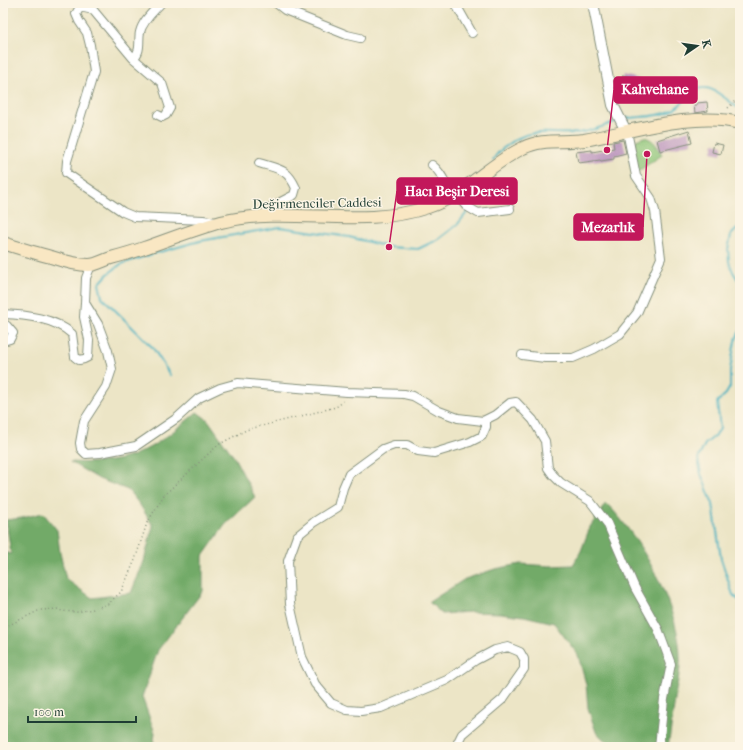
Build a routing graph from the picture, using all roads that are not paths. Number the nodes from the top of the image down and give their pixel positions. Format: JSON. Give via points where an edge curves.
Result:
{"nodes":[{"id":1,"x":161,"y":3,"type":"edge"},
{"id":2,"x":276,"y":3,"type":"edge"},
{"id":3,"x":455,"y":3,"type":"edge"},
{"id":4,"x":593,"y":3,"type":"edge"},
{"id":5,"x":472,"y":33,"type":"dead end"},
{"id":6,"x":360,"y":38,"type":"dead end"},
{"id":7,"x":133,"y":58,"type":"junction"},
{"id":8,"x":158,"y":115,"type":"dead end"},
{"id":9,"x":740,"y":123,"type":"edge"},
{"id":10,"x":625,"y":129,"type":"junction"},
{"id":11,"x":259,"y":163,"type":"dead end"},
{"id":12,"x":432,"y":164,"type":"dead end"},
{"id":13,"x":454,"y":195,"type":"junction"},
{"id":14,"x":510,"y":209,"type":"dead end"},
{"id":15,"x":263,"y":216,"type":"junction"},
{"id":16,"x":221,"y":222,"type":"junction"},
{"id":17,"x":3,"y":243,"type":"edge"},
{"id":18,"x":91,"y":265,"type":"junction"},
{"id":19,"x":85,"y":303,"type":"junction"},
{"id":20,"x":3,"y":314,"type":"edge"},
{"id":21,"x":3,"y":323,"type":"edge"},
{"id":22,"x":3,"y":341,"type":"edge"},
{"id":23,"x":522,"y":355,"type":"dead end"},
{"id":24,"x":486,"y":420,"type":"junction"},
{"id":25,"x":459,"y":747,"type":"edge"},
{"id":26,"x":658,"y":747,"type":"edge"}],
"edges":[{"from":1,"to":7,"type":"street","via":[[144,23],[140,31],[138,52]]},
{"from":2,"to":6,"type":"street","via":[[285,10]]},
{"from":3,"to":5,"type":"street"},
{"from":4,"to":10,"type":"street","via":[[613,106]]},
{"from":7,"to":8,"type":"street","via":[[157,79],[166,91],[170,108],[166,115]]},
{"from":7,"to":16,"type":"street","via":[[93,10],[80,7],[76,14],[87,33],[94,72],[67,161],[66,174],[123,212],[135,217]]},
{"from":9,"to":10,"type":"main road","name":"Değirmenciler Caddesi","via":[[716,119],[695,120]]},
{"from":10,"to":13,"type":"main road","name":"Değirmenciler Caddesi","via":[[582,140],[540,142],[524,147]]},
{"from":10,"to":23,"type":"street","via":[[636,176],[651,198],[655,211],[660,258],[638,313],[620,334],[573,358]]},
{"from":11,"to":15,"type":"street","via":[[282,170],[292,179],[296,188],[294,195],[270,208]]},
{"from":12,"to":13,"type":"street"},
{"from":13,"to":14,"type":"street","via":[[478,213]]},
{"from":13,"to":15,"type":"main road","name":"Değirmenciler Caddesi","via":[[429,207],[387,216]]},
{"from":15,"to":16,"type":"main road","name":"Değirmenciler Caddesi"},
{"from":16,"to":18,"type":"main road","name":"Değirmenciler Caddesi"},
{"from":17,"to":18,"type":"main road","name":"Değirmenciler Caddesi","via":[[62,260]]},
{"from":18,"to":19,"type":"street","via":[[86,278]]},
{"from":19,"to":20,"type":"street","via":[[88,357],[79,360],[75,357],[72,334],[66,329],[27,315]]},
{"from":19,"to":24,"type":"street","via":[[98,324],[112,369],[106,387],[84,421],[80,443],[86,454],[136,446],[177,418],[199,398],[238,383],[404,394],[458,418],[483,422]]},
{"from":21,"to":22,"type":"street","via":[[13,333],[10,339]]},
{"from":24,"to":25,"type":"street","via":[[482,436],[434,453],[418,451],[407,445],[394,445],[384,449],[349,474],[338,507],[297,536],[288,560],[290,604],[302,657],[315,684],[336,706],[361,711],[381,708],[447,680],[495,650],[508,647],[520,652],[524,659],[524,669],[503,699],[462,734],[458,742]]},
{"from":24,"to":26,"type":"street","via":[[510,403],[516,402],[533,420],[545,441],[548,468],[553,475],[590,501],[607,523],[635,588],[658,629],[671,664]]}]}
